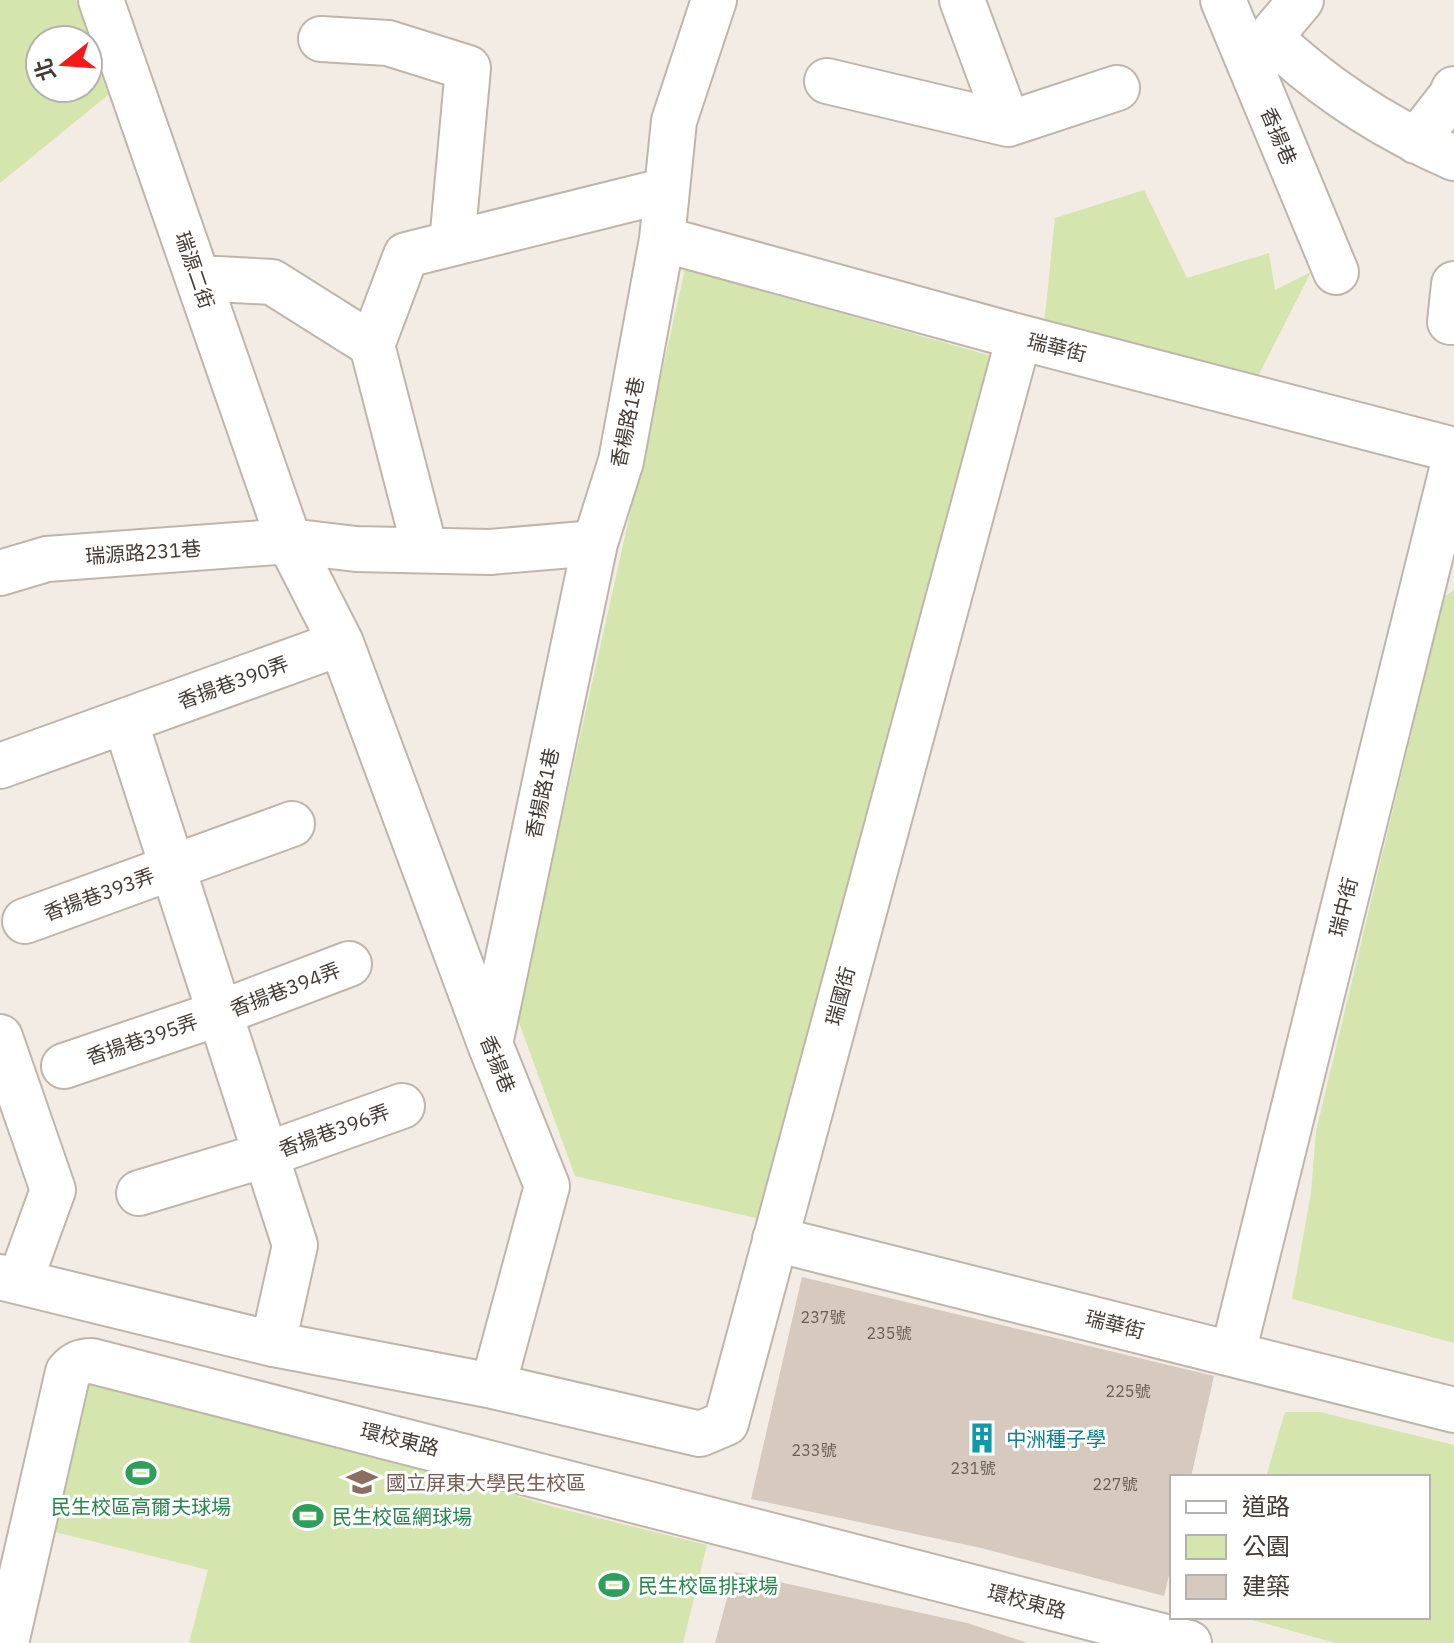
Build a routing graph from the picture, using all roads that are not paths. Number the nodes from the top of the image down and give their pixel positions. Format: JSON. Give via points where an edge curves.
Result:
{"nodes":[{"id":1,"x":101,"y":0,"type":"edge"},
{"id":2,"x":714,"y":0,"type":"edge"},
{"id":3,"x":962,"y":0,"type":"edge"},
{"id":4,"x":1223,"y":0,"type":"edge"},
{"id":5,"x":1301,"y":0,"type":"edge"},
{"id":6,"x":321,"y":39,"type":"dead end"},
{"id":7,"x":827,"y":81,"type":"dead end"},
{"id":8,"x":1117,"y":88,"type":"dead end"},
{"id":9,"x":1454,"y":89,"type":"edge"},
{"id":10,"x":1008,"y":124,"type":"junction"},
{"id":11,"x":1435,"y":149,"type":"edge"},
{"id":12,"x":667,"y":190,"type":"junction"},
{"id":13,"x":662,"y":239,"type":"junction"},
{"id":14,"x":452,"y":243,"type":"junction"},
{"id":15,"x":1336,"y":272,"type":"dead end"},
{"id":16,"x":198,"y":278,"type":"junction"},
{"id":17,"x":1019,"y":337,"type":"junction"},
{"id":18,"x":372,"y":345,"type":"junction"},
{"id":19,"x":1454,"y":450,"type":"edge"},
{"id":20,"x":1454,"y":461,"type":"edge"},
{"id":21,"x":289,"y":541,"type":"junction"},
{"id":22,"x":595,"y":543,"type":"junction"},
{"id":23,"x":425,"y":550,"type":"junction"},
{"id":24,"x":0,"y":573,"type":"edge"},
{"id":25,"x":341,"y":643,"type":"junction"},
{"id":26,"x":125,"y":721,"type":"junction"},
{"id":27,"x":0,"y":766,"type":"edge"},
{"id":28,"x":292,"y":824,"type":"dead end"},
{"id":29,"x":173,"y":867,"type":"junction"},
{"id":30,"x":25,"y":921,"type":"dead end"},
{"id":31,"x":349,"y":964,"type":"dead end"},
{"id":32,"x":220,"y":1013,"type":"junction"},
{"id":33,"x":0,"y":1037,"type":"edge"},
{"id":34,"x":490,"y":1044,"type":"junction"},
{"id":35,"x":64,"y":1066,"type":"dead end"},
{"id":36,"x":402,"y":1106,"type":"dead end"},
{"id":37,"x":265,"y":1155,"type":"junction"},
{"id":38,"x":139,"y":1193,"type":"dead end"},
{"id":39,"x":775,"y":1239,"type":"junction"},
{"id":40,"x":10,"y":1279,"type":"edge"},
{"id":41,"x":273,"y":1344,"type":"junction"},
{"id":42,"x":1233,"y":1353,"type":"junction"},
{"id":43,"x":493,"y":1386,"type":"junction"},
{"id":44,"x":1454,"y":1410,"type":"edge"},
{"id":45,"x":6,"y":1643,"type":"edge"},
{"id":46,"x":1189,"y":1643,"type":"edge"}],
"edges":[{"from":1,"to":16,"type":"street","name":"瑞源二街"},
{"from":2,"to":12,"type":"street","name":"香楊路1巷","via":[[674,121]]},
{"from":3,"to":10,"type":"street"},
{"from":4,"to":15,"type":"street","name":"香揚巷"},
{"from":5,"to":11,"type":"street","via":[[1270,37],[1343,97]]},
{"from":6,"to":14,"type":"street","via":[[388,43],[468,68]]},
{"from":7,"to":10,"type":"street"},
{"from":8,"to":10,"type":"street"},
{"from":9,"to":11,"type":"street"},
{"from":12,"to":13,"type":"street","name":"香楊路1巷"},
{"from":12,"to":14,"type":"street"},
{"from":13,"to":17,"type":"street","name":"瑞華街"},
{"from":13,"to":22,"type":"street","name":"香楊路1巷","via":[[621,461]]},
{"from":14,"to":18,"type":"street","via":[[406,255]]},
{"from":16,"to":18,"type":"street","via":[[272,282]]},
{"from":16,"to":21,"type":"street","name":"瑞源二街"},
{"from":17,"to":19,"type":"street","name":"瑞華街"},
{"from":17,"to":39,"type":"street","name":"瑞國街"},
{"from":18,"to":23,"type":"street"},
{"from":20,"to":42,"type":"street","name":"瑞中街"},
{"from":21,"to":23,"type":"street"},
{"from":21,"to":24,"type":"street","name":"瑞源路231巷","via":[[47,559]]},
{"from":21,"to":25,"type":"street","name":"香揚巷"},
{"from":22,"to":23,"type":"street","via":[[490,552]]},
{"from":22,"to":34,"type":"street","name":"香揚路1巷"},
{"from":25,"to":26,"type":"street","name":"香揚巷390弄"},
{"from":25,"to":34,"type":"street","name":"香揚巷"},
{"from":26,"to":27,"type":"street","name":"香揚巷390弄"},
{"from":26,"to":29,"type":"street"},
{"from":28,"to":29,"type":"street","name":"香揚巷393弄"},
{"from":29,"to":30,"type":"street","name":"香揚巷393弄"},
{"from":29,"to":32,"type":"street"},
{"from":31,"to":32,"type":"street","name":"香揚巷394弄"},
{"from":32,"to":35,"type":"street","name":"香揚巷395弄"},
{"from":32,"to":37,"type":"street"},
{"from":33,"to":40,"type":"street","via":[[53,1190]]},
{"from":34,"to":43,"type":"street","name":"香揚巷","via":[[547,1186]]},
{"from":36,"to":37,"type":"street","name":"香揚巷396弄"},
{"from":37,"to":38,"type":"street","name":"香揚巷396弄"},
{"from":37,"to":41,"type":"street","via":[[295,1245]]},
{"from":39,"to":42,"type":"street","name":"瑞華街"},
{"from":39,"to":43,"type":"street","name":"瑞國街","via":[[726,1423],[700,1434]]},
{"from":40,"to":41,"type":"street"},
{"from":41,"to":43,"type":"street"},
{"from":42,"to":44,"type":"street","name":"瑞華街"},
{"from":45,"to":46,"type":"street","name":"環校東路","via":[[68,1372],[77,1363],[92,1361]]}]}
